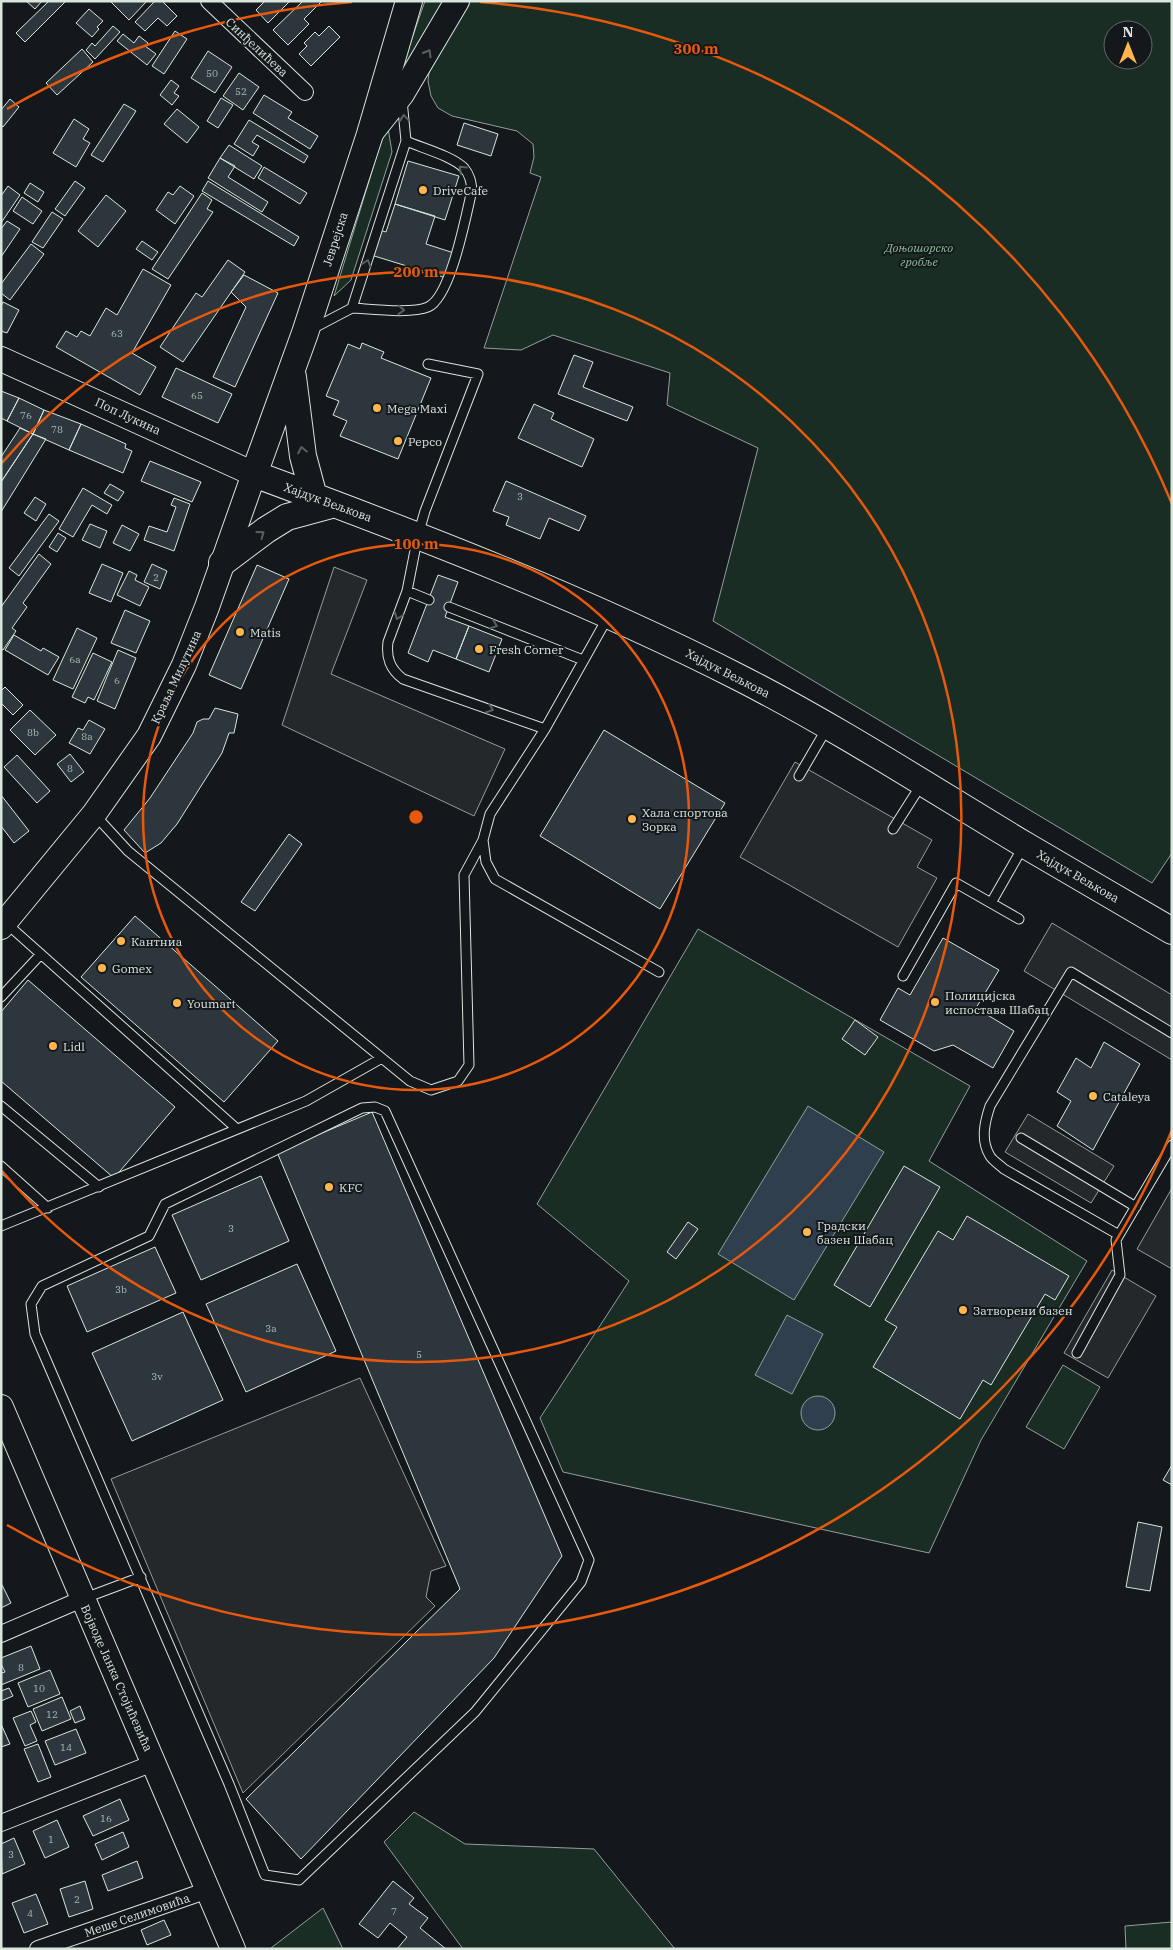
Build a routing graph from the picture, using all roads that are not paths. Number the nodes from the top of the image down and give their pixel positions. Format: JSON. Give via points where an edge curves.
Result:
{"nodes":[{"id":1,"x":209,"y":1,"type":"edge"},
{"id":2,"x":409,"y":1,"type":"edge"},
{"id":3,"x":457,"y":1,"type":"edge"},
{"id":4,"x":305,"y":92,"type":"dead end"},
{"id":5,"x":402,"y":94,"type":"junction"},
{"id":6,"x":370,"y":134,"type":"junction"},
{"id":7,"x":406,"y":141,"type":"junction"},
{"id":8,"x":352,"y":308,"type":"junction"},
{"id":9,"x":305,"y":333,"type":"junction"},
{"id":10,"x":1,"y":359,"type":"edge"},
{"id":11,"x":428,"y":364,"type":"dead end"},
{"id":12,"x":292,"y":370,"type":"junction"},
{"id":13,"x":254,"y":474,"type":"junction"},
{"id":14,"x":325,"y":501,"type":"junction"},
{"id":15,"x":418,"y":535,"type":"junction"},
{"id":16,"x":222,"y":563,"type":"junction"},
{"id":17,"x":407,"y":591,"type":"junction"},
{"id":18,"x":429,"y":600,"type":"dead end"},
{"id":19,"x":448,"y":607,"type":"dead end"},
{"id":20,"x":609,"y":615,"type":"junction"},
{"id":21,"x":583,"y":660,"type":"junction"},
{"id":22,"x":828,"y":726,"type":"junction"},
{"id":23,"x":545,"y":729,"type":"junction"},
{"id":24,"x":799,"y":776,"type":"dead end"},
{"id":25,"x":922,"y":782,"type":"junction"},
{"id":26,"x":94,"y":814,"type":"junction"},
{"id":27,"x":893,"y":830,"type":"dead end"},
{"id":28,"x":483,"y":840,"type":"junction"},
{"id":29,"x":1025,"y":845,"type":"junction"},
{"id":30,"x":991,"y":903,"type":"junction"},
{"id":31,"x":1019,"y":919,"type":"dead end"},
{"id":32,"x":3,"y":925,"type":"edge"},
{"id":33,"x":1172,"y":931,"type":"edge"},
{"id":34,"x":41,"y":954,"type":"junction"},
{"id":35,"x":658,"y":972,"type":"dead end"},
{"id":36,"x":903,"y":976,"type":"dead end"},
{"id":37,"x":1,"y":997,"type":"edge"},
{"id":38,"x":1172,"y":1033,"type":"edge"},
{"id":39,"x":382,"y":1058,"type":"junction"},
{"id":40,"x":1,"y":1106,"type":"edge"},
{"id":41,"x":237,"y":1129,"type":"junction"},
{"id":42,"x":1020,"y":1138,"type":"dead end"},
{"id":43,"x":1172,"y":1146,"type":"edge"},
{"id":44,"x":1,"y":1166,"type":"edge"},
{"id":45,"x":99,"y":1187,"type":"junction"},
{"id":46,"x":1136,"y":1207,"type":"junction"},
{"id":47,"x":48,"y":1208,"type":"junction"},
{"id":48,"x":1,"y":1226,"type":"edge"},
{"id":49,"x":1119,"y":1235,"type":"junction"},
{"id":50,"x":1077,"y":1353,"type":"dead end"},
{"id":51,"x":1,"y":1407,"type":"edge"},
{"id":52,"x":140,"y":1577,"type":"junction"},
{"id":53,"x":82,"y":1599,"type":"junction"},
{"id":54,"x":1,"y":1634,"type":"edge"},
{"id":55,"x":154,"y":1763,"type":"junction"},
{"id":56,"x":1,"y":1823,"type":"edge"},
{"id":57,"x":208,"y":1890,"type":"junction"},
{"id":58,"x":38,"y":1949,"type":"edge"},
{"id":59,"x":233,"y":1949,"type":"edge"}],
"edges":[{"from":1,"to":4,"type":"street","name":"Синђелићева"},
{"from":2,"to":6,"type":"main road","name":"Јеврејска"},
{"from":5,"to":3,"type":"street","one_way":true},
{"from":5,"to":6,"type":"street"},
{"from":7,"to":5,"type":"lane","one_way":true},
{"from":6,"to":9,"type":"main road","name":"Јеврејска"},
{"from":8,"to":7,"type":"lane","one_way":true},
{"from":8,"to":7,"type":"lane","one_way":true,"via":[[416,310],[430,307],[446,286],[472,190],[471,179],[464,168],[453,161]]},
{"from":8,"to":9,"type":"lane"},
{"from":9,"to":12,"type":"main road","name":"Јеврејска"},
{"from":10,"to":13,"type":"street","name":"Поп Лукина"},
{"from":11,"to":15,"type":"lane","via":[[478,374],[424,511]]},
{"from":12,"to":13,"type":"main road","name":"Јеврејска"},
{"from":14,"to":12,"type":"main road","one_way":true,"via":[[301,449]]},
{"from":13,"to":14,"type":"main road","name":"Хајдук Вељкова"},
{"from":13,"to":16,"type":"street","name":"Краља Милутина"},
{"from":14,"to":15,"type":"main road","name":"Хајдук Вељкова"},
{"from":16,"to":14,"type":"main road","one_way":true,"via":[[266,530]]},
{"from":15,"to":17,"type":"lane"},
{"from":15,"to":20,"type":"main road","name":"Хајдук Вељкова"},
{"from":16,"to":26,"type":"street","name":"Краља Милутина","via":[[169,699],[130,764]]},
{"from":17,"to":18,"type":"lane"},
{"from":17,"to":23,"type":"lane","one_way":true,"via":[[388,642],[388,658],[395,672],[403,679]]},
{"from":19,"to":21,"type":"lane","one_way":true},
{"from":20,"to":21,"type":"lane"},
{"from":20,"to":22,"type":"main road","name":"Хајдук Вељкова","via":[[724,670]]},
{"from":21,"to":23,"type":"lane"},
{"from":22,"to":24,"type":"lane"},
{"from":22,"to":25,"type":"main road","name":"Хајдук Вељкова"},
{"from":23,"to":28,"type":"lane","via":[[490,814]]},
{"from":25,"to":27,"type":"lane"},
{"from":25,"to":29,"type":"main road","name":"Хајдук Вељкова"},
{"from":26,"to":32,"type":"street","name":"Краља Милутина"},
{"from":26,"to":39,"type":"lane","via":[[128,851]]},
{"from":28,"to":35,"type":"lane","via":[[486,862],[495,880]]},
{"from":28,"to":39,"type":"lane","via":[[464,875],[469,1065],[458,1082],[432,1090],[410,1081]]},
{"from":29,"to":30,"type":"lane"},
{"from":29,"to":33,"type":"main road","name":"Хајдук Вељкова"},
{"from":30,"to":31,"type":"lane"},
{"from":30,"to":36,"type":"lane","via":[[956,883]]},
{"from":32,"to":34,"type":"lane"},
{"from":34,"to":37,"type":"lane"},
{"from":34,"to":41,"type":"lane"},
{"from":38,"to":49,"type":"lane","via":[[1071,972],[990,1106],[984,1124],[989,1156],[1004,1169]]},
{"from":39,"to":41,"type":"lane","via":[[306,1101]]},
{"from":40,"to":45,"type":"lane"},
{"from":41,"to":45,"type":"lane"},
{"from":42,"to":46,"type":"lane"},
{"from":43,"to":46,"type":"lane"},
{"from":44,"to":47,"type":"lane"},
{"from":45,"to":47,"type":"lane"},
{"from":46,"to":49,"type":"lane"},
{"from":47,"to":48,"type":"lane"},
{"from":49,"to":50,"type":"lane","via":[[1116,1240],[1120,1275]]},
{"from":51,"to":53,"type":"street","name":"Војводе Јанка Стојићевића"},
{"from":52,"to":52,"type":"lane","via":[[35,1334],[31,1304],[42,1286],[149,1236],[165,1204],[362,1108],[375,1107],[386,1111],[589,1560],[581,1582],[475,1712],[299,1880],[266,1875]]},
{"from":52,"to":53,"type":"lane"},
{"from":53,"to":54,"type":"street"},
{"from":53,"to":55,"type":"street","name":"Војводе Јанка Стојићевића"},
{"from":55,"to":56,"type":"street"},
{"from":55,"to":57,"type":"street","name":"Војводе Јанка Стојићевића"},
{"from":57,"to":58,"type":"street","name":"Меше Селимовића"},
{"from":57,"to":59,"type":"street","name":"Војводе Јанка Стојићевића"}]}
